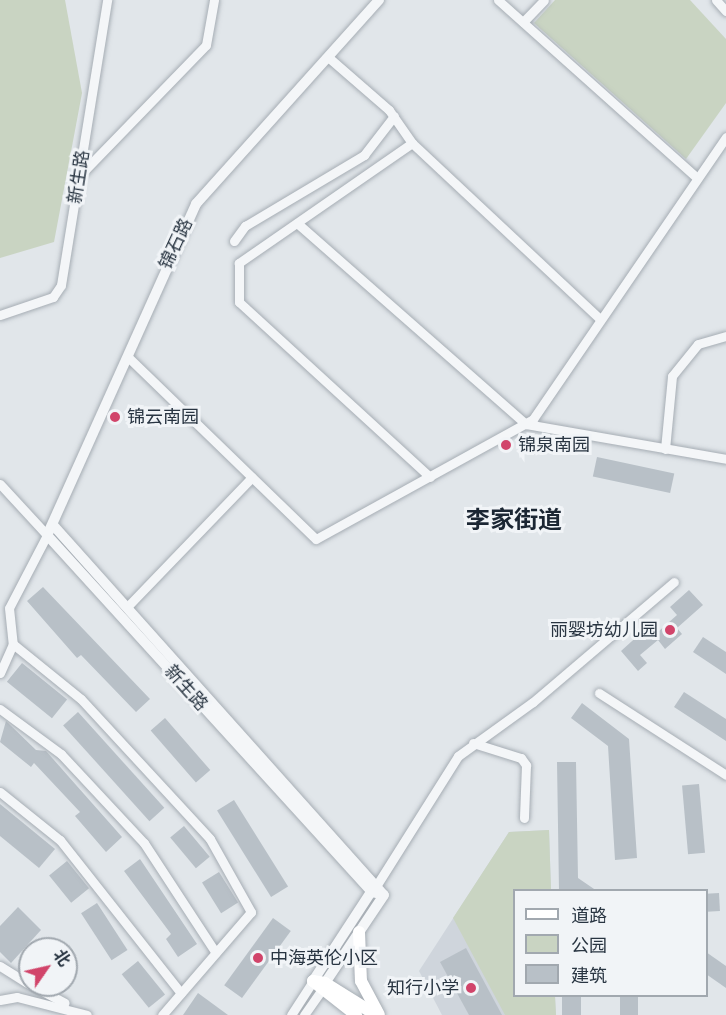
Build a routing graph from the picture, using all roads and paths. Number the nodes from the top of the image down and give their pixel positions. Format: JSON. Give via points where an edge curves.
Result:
{"nodes":[{"id":1,"x":107,"y":0,"type":"edge"},
{"id":2,"x":214,"y":0,"type":"edge"},
{"id":3,"x":379,"y":0,"type":"edge"},
{"id":4,"x":498,"y":0,"type":"edge"},
{"id":5,"x":544,"y":0,"type":"edge"},
{"id":6,"x":717,"y":0,"type":"edge"},
{"id":7,"x":726,"y":11,"type":"edge"},
{"id":8,"x":523,"y":22,"type":"junction"},
{"id":9,"x":328,"y":57,"type":"junction"},
{"id":10,"x":394,"y":116,"type":"junction"},
{"id":11,"x":726,"y":136,"type":"edge"},
{"id":12,"x":412,"y":143,"type":"junction"},
{"id":13,"x":79,"y":176,"type":"junction"},
{"id":14,"x":697,"y":178,"type":"junction"},
{"id":15,"x":297,"y":224,"type":"junction"},
{"id":16,"x":234,"y":241,"type":"dead end"},
{"id":17,"x":0,"y":315,"type":"edge"},
{"id":18,"x":599,"y":318,"type":"junction"},
{"id":19,"x":726,"y":336,"type":"edge"},
{"id":20,"x":129,"y":358,"type":"junction"},
{"id":21,"x":526,"y":424,"type":"junction"},
{"id":22,"x":665,"y":449,"type":"junction"},
{"id":23,"x":726,"y":459,"type":"edge"},
{"id":24,"x":252,"y":477,"type":"junction"},
{"id":25,"x":430,"y":477,"type":"junction"},
{"id":26,"x":0,"y":484,"type":"edge"},
{"id":27,"x":53,"y":525,"type":"junction"},
{"id":28,"x":47,"y":535,"type":"junction"},
{"id":29,"x":674,"y":582,"type":"dead end"},
{"id":30,"x":127,"y":607,"type":"junction"},
{"id":31,"x":13,"y":644,"type":"junction"},
{"id":32,"x":0,"y":673,"type":"edge"},
{"id":33,"x":599,"y":693,"type":"dead end"},
{"id":34,"x":0,"y":709,"type":"edge"},
{"id":35,"x":473,"y":743,"type":"junction"},
{"id":36,"x":726,"y":775,"type":"edge"},
{"id":37,"x":0,"y":792,"type":"edge"},
{"id":38,"x":524,"y":818,"type":"dead end"},
{"id":39,"x":375,"y":887,"type":"junction"},
{"id":40,"x":359,"y":932,"type":"junction"},
{"id":41,"x":216,"y":953,"type":"junction"},
{"id":42,"x":0,"y":966,"type":"edge"},
{"id":43,"x":18,"y":977,"type":"edge"},
{"id":44,"x":319,"y":985,"type":"junction"},
{"id":45,"x":181,"y":993,"type":"junction"},
{"id":46,"x":53,"y":997,"type":"edge"},
{"id":47,"x":0,"y":1000,"type":"edge"},
{"id":48,"x":75,"y":1008,"type":"junction"},
{"id":49,"x":87,"y":1015,"type":"edge"},
{"id":50,"x":162,"y":1015,"type":"edge"},
{"id":51,"x":291,"y":1015,"type":"edge"},
{"id":52,"x":304,"y":1015,"type":"edge"},
{"id":53,"x":356,"y":1015,"type":"edge"},
{"id":54,"x":378,"y":1015,"type":"edge"}],
"edges":[{"from":1,"to":13,"type":"street","name":"新生路"},
{"from":2,"to":13,"type":"street","via":[[206,45]]},
{"from":3,"to":9,"type":"street","name":"锦石路"},
{"from":4,"to":8,"type":"street"},
{"from":5,"to":8,"type":"street"},
{"from":6,"to":7,"type":"street"},
{"from":8,"to":14,"type":"street"},
{"from":9,"to":10,"type":"street"},
{"from":9,"to":20,"type":"street","name":"锦石路","via":[[196,204],[180,231]]},
{"from":10,"to":12,"type":"street"},
{"from":10,"to":16,"type":"street","via":[[364,155],[245,226]]},
{"from":11,"to":14,"type":"street"},
{"from":12,"to":15,"type":"street"},
{"from":12,"to":18,"type":"street"},
{"from":13,"to":17,"type":"street","name":"新生路","via":[[61,285],[53,297]]},
{"from":14,"to":18,"type":"street"},
{"from":15,"to":21,"type":"street"},
{"from":15,"to":25,"type":"street","via":[[239,263],[239,302]]},
{"from":18,"to":21,"type":"street"},
{"from":19,"to":22,"type":"street","via":[[698,344],[672,376]]},
{"from":20,"to":24,"type":"street"},
{"from":20,"to":27,"type":"street","name":"锦石路"},
{"from":21,"to":22,"type":"street"},
{"from":21,"to":25,"type":"street"},
{"from":22,"to":23,"type":"street"},
{"from":24,"to":25,"type":"street","via":[[316,539]]},
{"from":24,"to":30,"type":"street"},
{"from":26,"to":28,"type":"street","name":"新生路"},
{"from":27,"to":28,"type":"street","name":"锦石路"},
{"from":27,"to":30,"type":"street","name":"新生路"},
{"from":28,"to":31,"type":"street","via":[[9,608]]},
{"from":28,"to":39,"type":"street","name":"新生路"},
{"from":29,"to":35,"type":"street","via":[[533,702]]},
{"from":30,"to":39,"type":"street","name":"新生路"},
{"from":31,"to":32,"type":"street"},
{"from":31,"to":41,"type":"street","via":[[81,699],[210,839],[251,912]]},
{"from":33,"to":36,"type":"street"},
{"from":34,"to":41,"type":"street","via":[[61,754],[144,843]]},
{"from":35,"to":38,"type":"street","via":[[521,758],[526,765]]},
{"from":35,"to":39,"type":"street","via":[[458,756]]},
{"from":37,"to":45,"type":"street","via":[[60,840]]},
{"from":39,"to":40,"type":"street","via":[[384,894]]},
{"from":39,"to":44,"type":"street"},
{"from":40,"to":44,"type":"street"},
{"from":40,"to":54,"type":"main road","via":[[361,981]]},
{"from":41,"to":45,"type":"street"},
{"from":42,"to":43,"type":"street"},
{"from":44,"to":51,"type":"street"},
{"from":44,"to":52,"type":"street"},
{"from":44,"to":53,"type":"main road"},
{"from":44,"to":54,"type":"main road"},
{"from":45,"to":50,"type":"street"},
{"from":46,"to":48,"type":"street"},
{"from":47,"to":48,"type":"street","via":[[17,997]]},
{"from":48,"to":49,"type":"street"}]}
